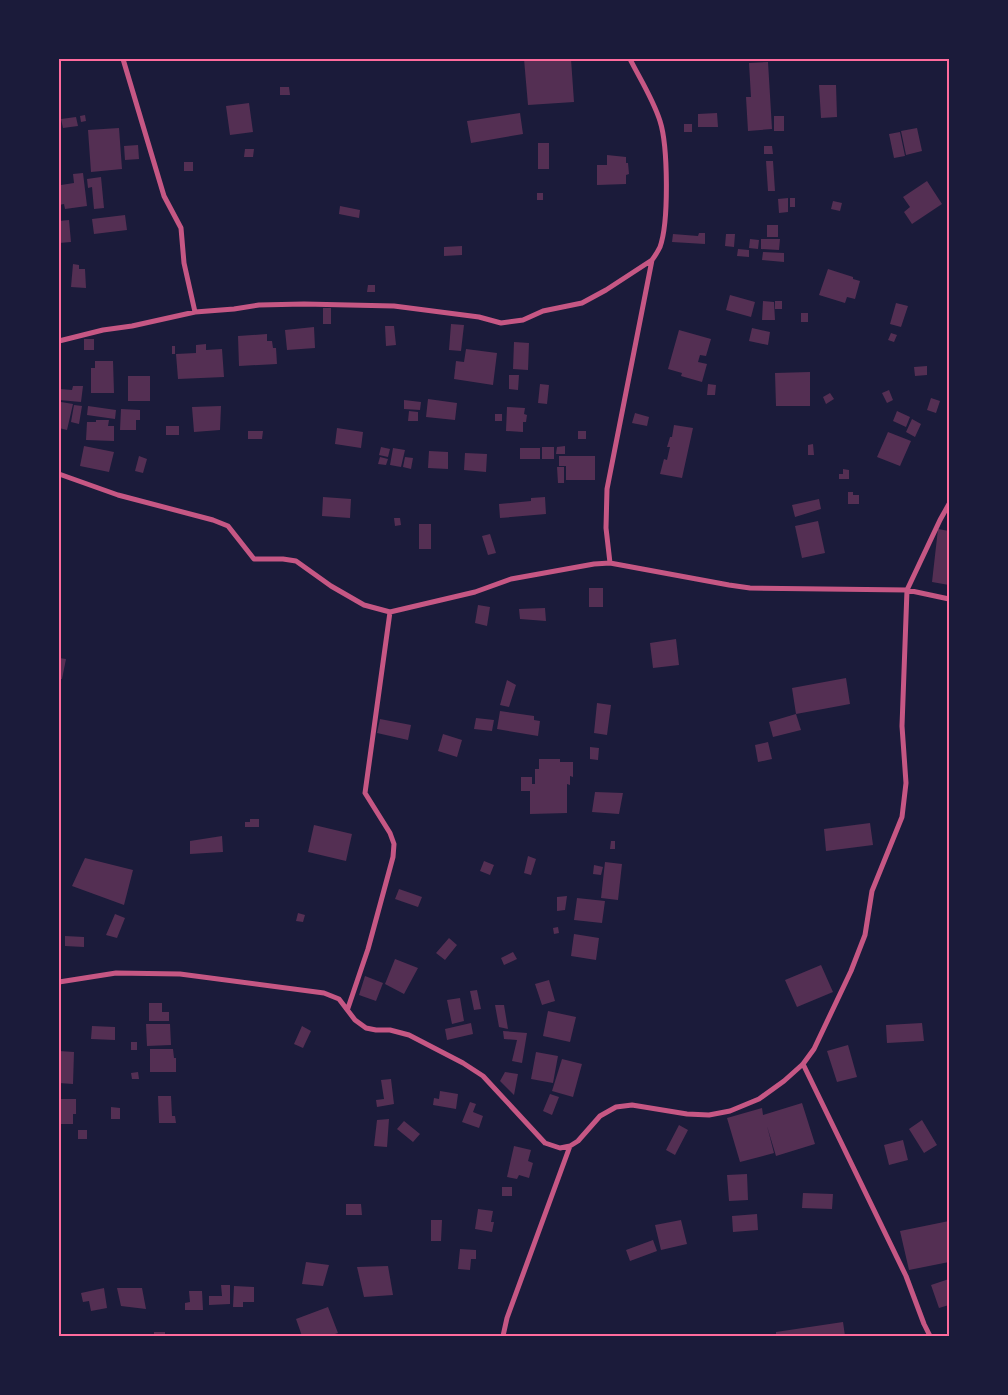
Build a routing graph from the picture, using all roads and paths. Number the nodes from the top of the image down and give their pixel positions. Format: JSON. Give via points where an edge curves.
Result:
{"nodes":[{"id":1,"x":123,"y":59,"type":"edge"},
{"id":2,"x":630,"y":59,"type":"edge"},
{"id":3,"x":652,"y":260,"type":"junction"},
{"id":4,"x":195,"y":312,"type":"junction"},
{"id":5,"x":59,"y":341,"type":"edge"},
{"id":6,"x":59,"y":474,"type":"edge"},
{"id":7,"x":949,"y":504,"type":"edge"},
{"id":8,"x":610,"y":563,"type":"junction"},
{"id":9,"x":907,"y":590,"type":"junction"},
{"id":10,"x":949,"y":599,"type":"edge"},
{"id":11,"x":390,"y":612,"type":"junction"},
{"id":12,"x":59,"y":982,"type":"edge"},
{"id":13,"x":348,"y":1008,"type":"junction"},
{"id":14,"x":803,"y":1064,"type":"junction"},
{"id":15,"x":570,"y":1146,"type":"junction"},
{"id":16,"x":503,"y":1336,"type":"edge"},
{"id":17,"x":930,"y":1336,"type":"edge"}],
"edges":[{"from":1,"to":4,"type":"street","via":[[164,196],[181,228],[184,263]]},
{"from":2,"to":3,"type":"street","via":[[653,104],[664,140],[665,220],[660,246]]},
{"from":3,"to":4,"type":"street","via":[[582,303],[501,323],[394,306],[259,305]]},
{"from":3,"to":8,"type":"street","via":[[607,488],[606,528]]},
{"from":4,"to":5,"type":"street"},
{"from":6,"to":11,"type":"street","via":[[118,495],[228,526],[254,559],[296,561],[364,605]]},
{"from":7,"to":9,"type":"street"},
{"from":8,"to":9,"type":"street","via":[[750,588]]},
{"from":8,"to":11,"type":"street","via":[[511,579],[475,592]]},
{"from":9,"to":10,"type":"street"},
{"from":9,"to":14,"type":"street","via":[[902,726],[906,783],[902,817],[872,891],[865,935],[851,972],[814,1049]]},
{"from":11,"to":13,"type":"street","via":[[365,793],[390,833],[394,844],[393,856]]},
{"from":12,"to":13,"type":"street","via":[[116,973],[180,974],[324,993],[339,999]]},
{"from":13,"to":15,"type":"street","via":[[355,1020],[366,1028],[409,1034],[463,1063],[483,1076],[545,1143],[560,1148]]},
{"from":14,"to":15,"type":"street","via":[[759,1099],[730,1111],[709,1115],[616,1107],[600,1116]]},
{"from":14,"to":17,"type":"street","via":[[906,1276]]},
{"from":15,"to":16,"type":"street"}]}
